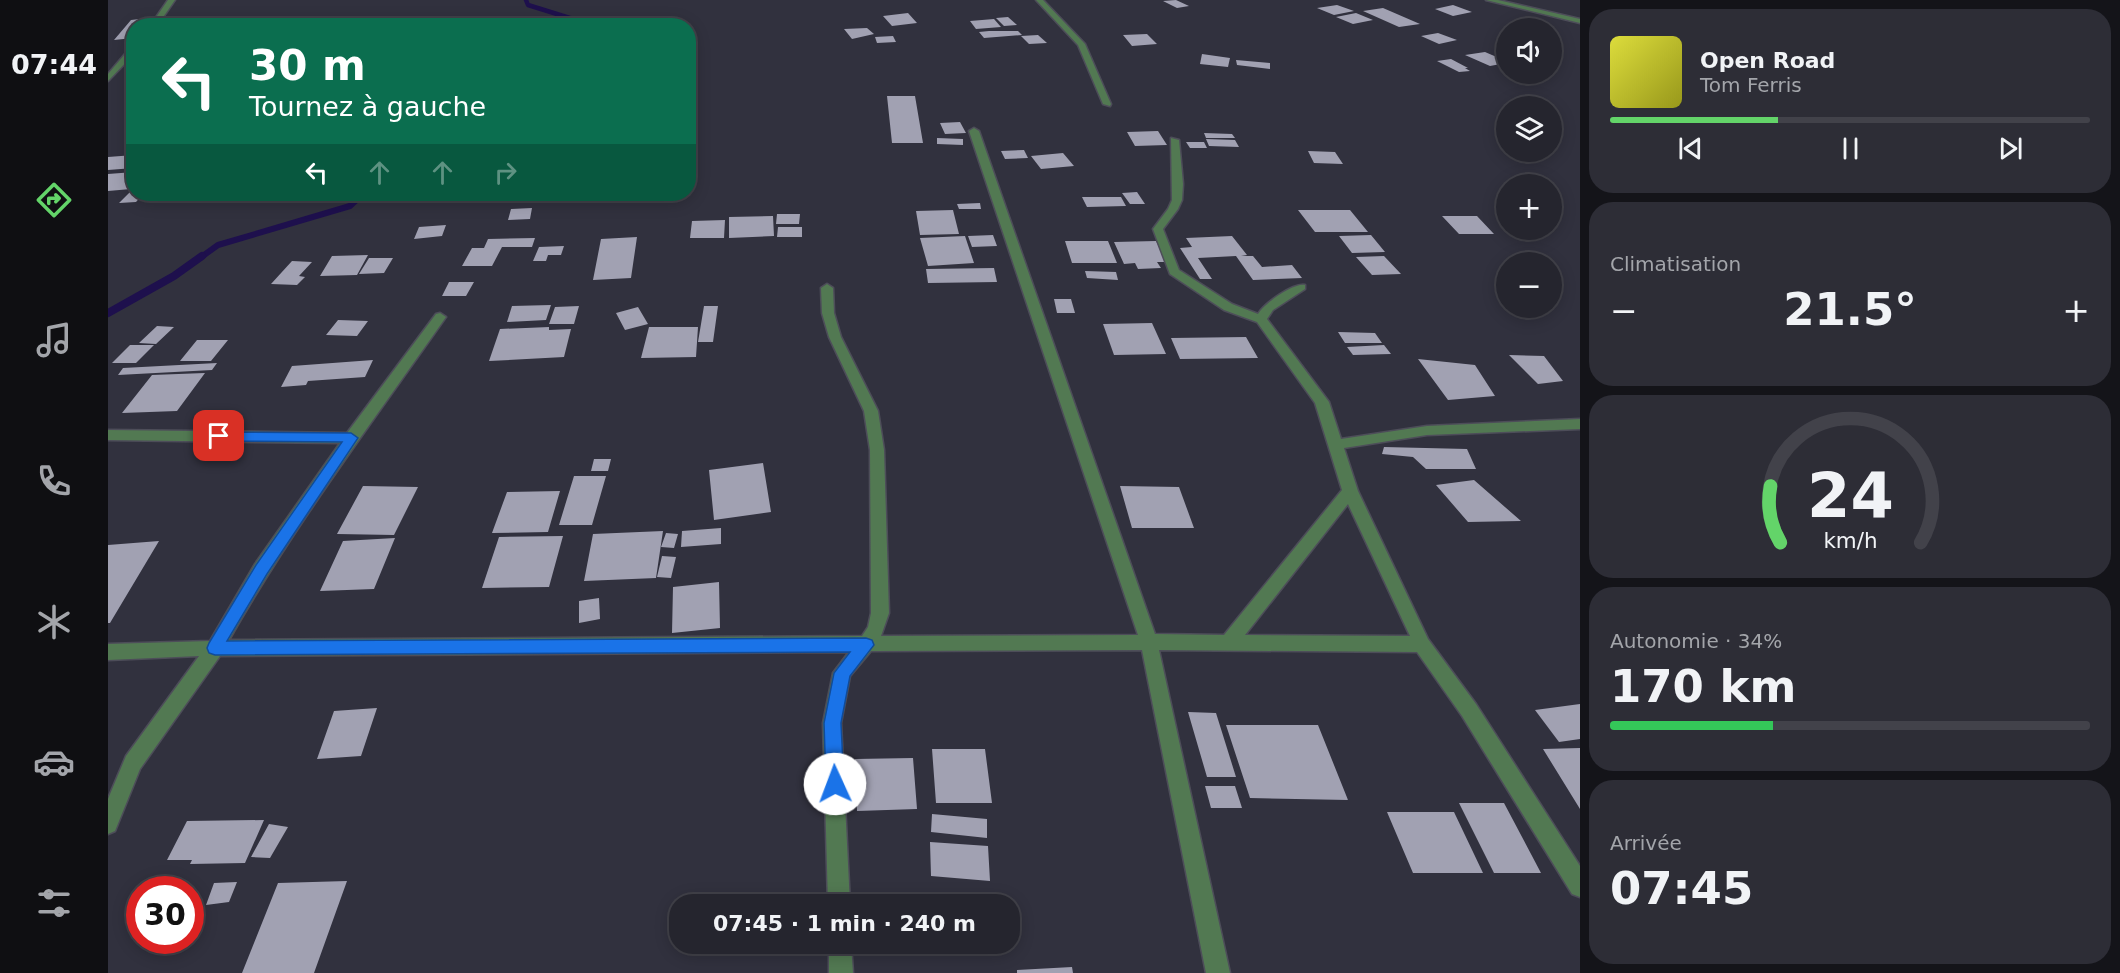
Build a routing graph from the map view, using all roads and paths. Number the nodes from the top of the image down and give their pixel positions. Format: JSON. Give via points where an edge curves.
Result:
{"nodes":[{"id":1,"x":172,"y":0,"type":"edge"},
{"id":2,"x":1039,"y":0,"type":"edge"},
{"id":3,"x":1489,"y":0,"type":"edge"},
{"id":4,"x":159,"y":18,"type":"edge"},
{"id":5,"x":1580,"y":21,"type":"edge"},
{"id":6,"x":126,"y":58,"type":"edge"},
{"id":7,"x":108,"y":79,"type":"edge"},
{"id":8,"x":1107,"y":104,"type":"dead end"},
{"id":9,"x":974,"y":131,"type":"dead end"},
{"id":10,"x":1174,"y":140,"type":"dead end"},
{"id":11,"x":1301,"y":286,"type":"dead end"},
{"id":12,"x":827,"y":288,"type":"dead end"},
{"id":13,"x":440,"y":317,"type":"dead end"},
{"id":14,"x":1262,"y":319,"type":"junction"},
{"id":15,"x":1580,"y":424,"type":"edge"},
{"id":16,"x":108,"y":435,"type":"edge"},
{"id":17,"x":351,"y":438,"type":"junction"},
{"id":18,"x":1336,"y":445,"type":"junction"},
{"id":19,"x":1350,"y":491,"type":"junction"},
{"id":20,"x":1149,"y":642,"type":"junction"},
{"id":21,"x":1228,"y":643,"type":"junction"},
{"id":22,"x":1422,"y":644,"type":"junction"},
{"id":23,"x":866,"y":645,"type":"junction"},
{"id":24,"x":215,"y":648,"type":"junction"},
{"id":25,"x":108,"y":652,"type":"edge"},
{"id":26,"x":108,"y":824,"type":"edge"},
{"id":27,"x":1580,"y":886,"type":"edge"},
{"id":28,"x":839,"y":894,"type":"edge"},
{"id":29,"x":840,"y":954,"type":"edge"},
{"id":30,"x":841,"y":973,"type":"edge"},
{"id":31,"x":1218,"y":973,"type":"edge"}],
"edges":[{"from":1,"to":4,"type":"street"},
{"from":2,"to":8,"type":"street","via":[[1081,44]]},
{"from":3,"to":5,"type":"street"},
{"from":6,"to":7,"type":"street"},
{"from":9,"to":20,"type":"street"},
{"from":10,"to":14,"type":"street","via":[[1178,201],[1158,229],[1174,272],[1228,308]]},
{"from":11,"to":14,"type":"street","via":[[1268,308]]},
{"from":12,"to":23,"type":"street","via":[[828,313],[835,337],[870,411],[877,450],[880,613]]},
{"from":13,"to":17,"type":"street"},
{"from":14,"to":18,"type":"street","via":[[1322,402]]},
{"from":15,"to":18,"type":"street","via":[[1410,431],[1372,435]]},
{"from":16,"to":17,"type":"street"},
{"from":17,"to":24,"type":"street","via":[[261,569]]},
{"from":18,"to":19,"type":"street"},
{"from":19,"to":21,"type":"street"},
{"from":19,"to":22,"type":"street"},
{"from":20,"to":21,"type":"street"},
{"from":20,"to":23,"type":"street"},
{"from":20,"to":31,"type":"street"},
{"from":21,"to":22,"type":"street"},
{"from":22,"to":27,"type":"street","via":[[1469,710]]},
{"from":23,"to":24,"type":"street"},
{"from":23,"to":28,"type":"street","via":[[842,673],[832,723]]},
{"from":24,"to":25,"type":"street"},
{"from":24,"to":26,"type":"street","via":[[133,764]]},
{"from":29,"to":30,"type":"street"}]}
